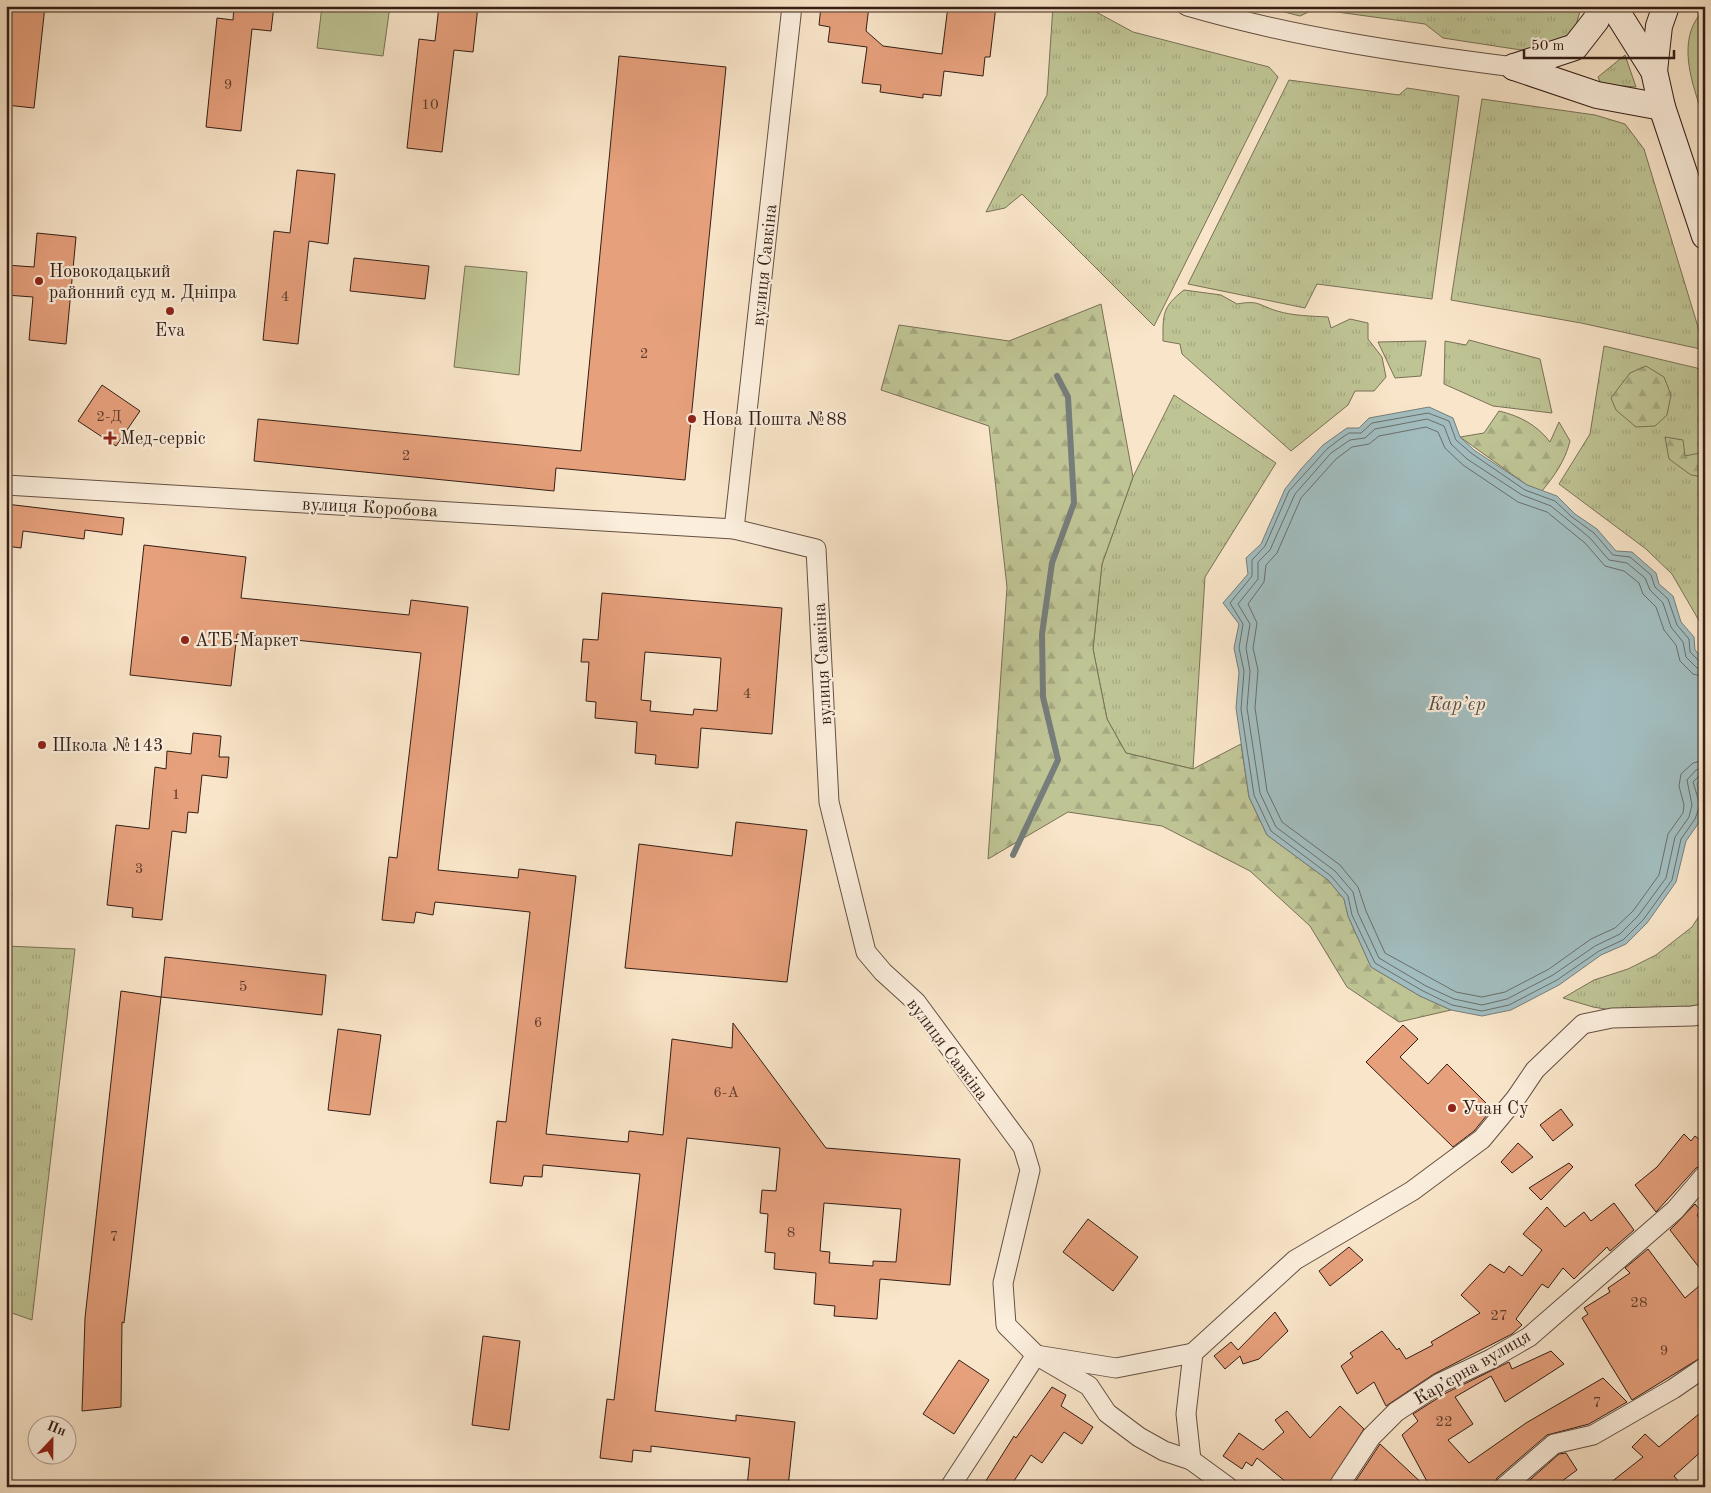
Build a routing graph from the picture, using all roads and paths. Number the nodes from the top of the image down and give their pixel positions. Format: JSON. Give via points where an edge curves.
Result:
{"nodes":[{"id":1,"x":792,"y":6,"type":"edge"},
{"id":2,"x":1187,"y":6,"type":"edge"},
{"id":3,"x":1601,"y":6,"type":"edge"},
{"id":4,"x":1613,"y":6,"type":"edge"},
{"id":5,"x":1666,"y":6,"type":"edge"},
{"id":6,"x":1514,"y":67,"type":"junction"},
{"id":7,"x":1654,"y":71,"type":"junction"},
{"id":8,"x":1662,"y":107,"type":"junction"},
{"id":9,"x":1705,"y":236,"type":"edge"},
{"id":10,"x":6,"y":485,"type":"edge"},
{"id":11,"x":734,"y":529,"type":"junction"},
{"id":12,"x":1705,"y":1014,"type":"edge"},
{"id":13,"x":1705,"y":1175,"type":"edge"},
{"id":14,"x":1193,"y":1353,"type":"junction"},
{"id":15,"x":1036,"y":1354,"type":"junction"},
{"id":16,"x":1705,"y":1367,"type":"edge"},
{"id":17,"x":1190,"y":1460,"type":"junction"},
{"id":18,"x":950,"y":1487,"type":"edge"},
{"id":19,"x":1228,"y":1487,"type":"edge"},
{"id":20,"x":1338,"y":1487,"type":"edge"},
{"id":21,"x":1504,"y":1487,"type":"edge"}],
"edges":[{"from":1,"to":11,"type":"street","name":"вулиця Савкіна"},
{"from":2,"to":6,"type":"street","via":[[1248,24],[1306,35]]},
{"from":3,"to":6,"type":"main road","via":[[1596,20],[1575,47]]},
{"from":4,"to":7,"type":"main road"},
{"from":5,"to":7,"type":"main road","via":[[1659,26]]},
{"from":6,"to":8,"type":"main road","via":[[1597,95]]},
{"from":7,"to":8,"type":"main road"},
{"from":8,"to":9,"type":"main road"},
{"from":10,"to":11,"type":"street","name":"вулиця Коробова"},
{"from":11,"to":15,"type":"street","name":"вулиця Савкіна","via":[[816,549],[829,802],[866,952],[916,1002],[1023,1147],[1030,1170],[1003,1284],[1006,1325]]},
{"from":12,"to":14,"type":"street","via":[[1612,1018],[1584,1024],[1535,1070],[1482,1139],[1412,1191],[1295,1260]]},
{"from":13,"to":20,"type":"street","name":"Карʼєрна вулиця","via":[[1675,1210],[1529,1337],[1440,1383],[1396,1412],[1371,1437]]},
{"from":14,"to":15,"type":"street","via":[[1116,1368]]},
{"from":14,"to":17,"type":"street","via":[[1186,1414]]},
{"from":15,"to":17,"type":"street","via":[[1089,1386],[1107,1413],[1139,1436],[1164,1451]]},
{"from":15,"to":18,"type":"street"},
{"from":16,"to":21,"type":"street","via":[[1673,1390],[1593,1435],[1554,1444]]},
{"from":17,"to":19,"type":"street"}]}
